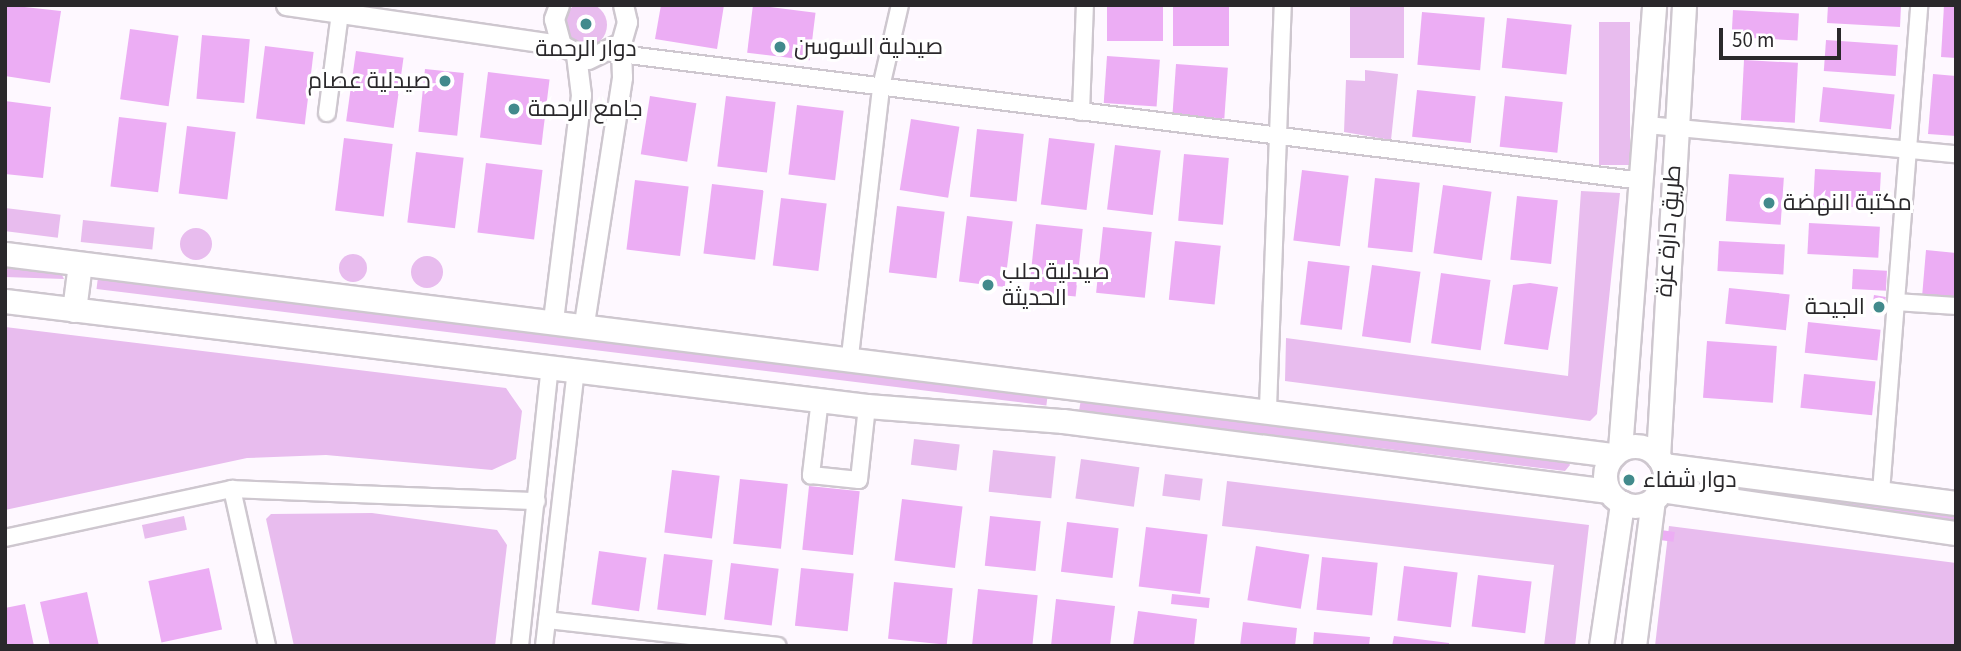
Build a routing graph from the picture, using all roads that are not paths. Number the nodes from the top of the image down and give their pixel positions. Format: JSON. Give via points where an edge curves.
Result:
{"nodes":[{"id":1,"x":286,"y":5,"type":"edge"},
{"id":2,"x":559,"y":5,"type":"edge"},
{"id":3,"x":900,"y":5,"type":"edge"},
{"id":4,"x":1086,"y":5,"type":"edge"},
{"id":5,"x":1283,"y":5,"type":"edge"},
{"id":6,"x":1654,"y":5,"type":"edge"},
{"id":7,"x":1684,"y":5,"type":"edge"},
{"id":8,"x":1919,"y":5,"type":"edge"},
{"id":9,"x":625,"y":7,"type":"edge"},
{"id":10,"x":340,"y":9,"type":"edge"},
{"id":11,"x":568,"y":50,"type":"junction"},
{"id":12,"x":619,"y":50,"type":"junction"},
{"id":13,"x":881,"y":88,"type":"junction"},
{"id":14,"x":1081,"y":112,"type":"junction"},
{"id":15,"x":327,"y":113,"type":"dead end"},
{"id":16,"x":1647,"y":125,"type":"junction"},
{"id":17,"x":1676,"y":127,"type":"junction"},
{"id":18,"x":1278,"y":135,"type":"junction"},
{"id":19,"x":1907,"y":150,"type":"junction"},
{"id":20,"x":1956,"y":153,"type":"edge"},
{"id":21,"x":1643,"y":181,"type":"junction"},
{"id":22,"x":5,"y":254,"type":"edge"},
{"id":23,"x":80,"y":264,"type":"junction"},
{"id":24,"x":5,"y":301,"type":"edge"},
{"id":25,"x":1896,"y":302,"type":"junction"},
{"id":26,"x":1956,"y":306,"type":"edge"},
{"id":27,"x":74,"y":310,"type":"junction"},
{"id":28,"x":553,"y":320,"type":"junction"},
{"id":29,"x":584,"y":323,"type":"junction"},
{"id":30,"x":850,"y":356,"type":"junction"},
{"id":31,"x":550,"y":367,"type":"junction"},
{"id":32,"x":576,"y":371,"type":"junction"},
{"id":33,"x":1068,"y":383,"type":"junction"},
{"id":34,"x":820,"y":399,"type":"junction"},
{"id":35,"x":867,"y":406,"type":"junction"},
{"id":36,"x":1268,"y":408,"type":"junction"},
{"id":37,"x":1063,"y":421,"type":"junction"},
{"id":38,"x":1617,"y":452,"type":"junction"},
{"id":39,"x":1660,"y":461,"type":"junction"},
{"id":40,"x":232,"y":489,"type":"junction"},
{"id":41,"x":1881,"y":492,"type":"junction"},
{"id":42,"x":1657,"y":495,"type":"junction"},
{"id":43,"x":1615,"y":497,"type":"junction"},
{"id":44,"x":537,"y":501,"type":"junction"},
{"id":45,"x":1956,"y":503,"type":"edge"},
{"id":46,"x":1956,"y":533,"type":"edge"},
{"id":47,"x":5,"y":538,"type":"edge"},
{"id":48,"x":547,"y":620,"type":"junction"},
{"id":49,"x":267,"y":646,"type":"edge"},
{"id":50,"x":520,"y":646,"type":"edge"},
{"id":51,"x":544,"y":646,"type":"edge"},
{"id":52,"x":778,"y":646,"type":"edge"},
{"id":53,"x":1601,"y":646,"type":"edge"},
{"id":54,"x":1634,"y":646,"type":"edge"}],
"edges":[{"from":1,"to":10,"type":"street"},
{"from":2,"to":11,"type":"street","via":[[554,19]]},
{"from":3,"to":13,"type":"street"},
{"from":4,"to":14,"type":"street"},
{"from":5,"to":18,"type":"street"},
{"from":6,"to":16,"type":"main road"},
{"from":7,"to":17,"type":"main road","name":"طريق دارة عزة"},
{"from":8,"to":19,"type":"street"},
{"from":9,"to":12,"type":"street"},
{"from":10,"to":11,"type":"street"},
{"from":10,"to":15,"type":"street"},
{"from":11,"to":12,"type":"street"},
{"from":11,"to":28,"type":"street","via":[[581,95]]},
{"from":12,"to":13,"type":"street"},
{"from":12,"to":29,"type":"street"},
{"from":13,"to":14,"type":"street"},
{"from":13,"to":30,"type":"street"},
{"from":14,"to":18,"type":"street"},
{"from":16,"to":17,"type":"street"},
{"from":16,"to":21,"type":"main road"},
{"from":17,"to":19,"type":"street"},
{"from":17,"to":39,"type":"main road","name":"طريق دارة عزة"},
{"from":18,"to":21,"type":"street"},
{"from":18,"to":36,"type":"street"},
{"from":19,"to":20,"type":"street"},
{"from":19,"to":25,"type":"street"},
{"from":21,"to":38,"type":"main road"},
{"from":22,"to":23,"type":"main road"},
{"from":23,"to":27,"type":"main road"},
{"from":23,"to":28,"type":"main road"},
{"from":24,"to":27,"type":"main road"},
{"from":25,"to":26,"type":"street"},
{"from":25,"to":41,"type":"street"},
{"from":27,"to":31,"type":"main road"},
{"from":28,"to":29,"type":"main road"},
{"from":29,"to":30,"type":"main road"},
{"from":30,"to":33,"type":"main road"},
{"from":31,"to":32,"type":"main road"},
{"from":31,"to":44,"type":"street"},
{"from":32,"to":34,"type":"main road"},
{"from":32,"to":48,"type":"street"},
{"from":33,"to":36,"type":"main road"},
{"from":33,"to":37,"type":"main road"},
{"from":34,"to":35,"type":"main road"},
{"from":34,"to":35,"type":"street","via":[[811,475],[859,480]]},
{"from":35,"to":37,"type":"main road"},
{"from":36,"to":38,"type":"main road"},
{"from":37,"to":43,"type":"main road"},
{"from":38,"to":39,"type":"main road","via":[[1644,447]]},
{"from":38,"to":43,"type":"main road","via":[[1605,473]]},
{"from":39,"to":41,"type":"main road"},
{"from":39,"to":42,"type":"main road"},
{"from":40,"to":44,"type":"street"},
{"from":40,"to":47,"type":"street"},
{"from":40,"to":49,"type":"street"},
{"from":41,"to":45,"type":"main road"},
{"from":42,"to":43,"type":"main road"},
{"from":42,"to":46,"type":"main road"},
{"from":42,"to":54,"type":"main road"},
{"from":43,"to":53,"type":"main road"},
{"from":44,"to":50,"type":"street"},
{"from":48,"to":51,"type":"street"},
{"from":48,"to":52,"type":"street"}]}
